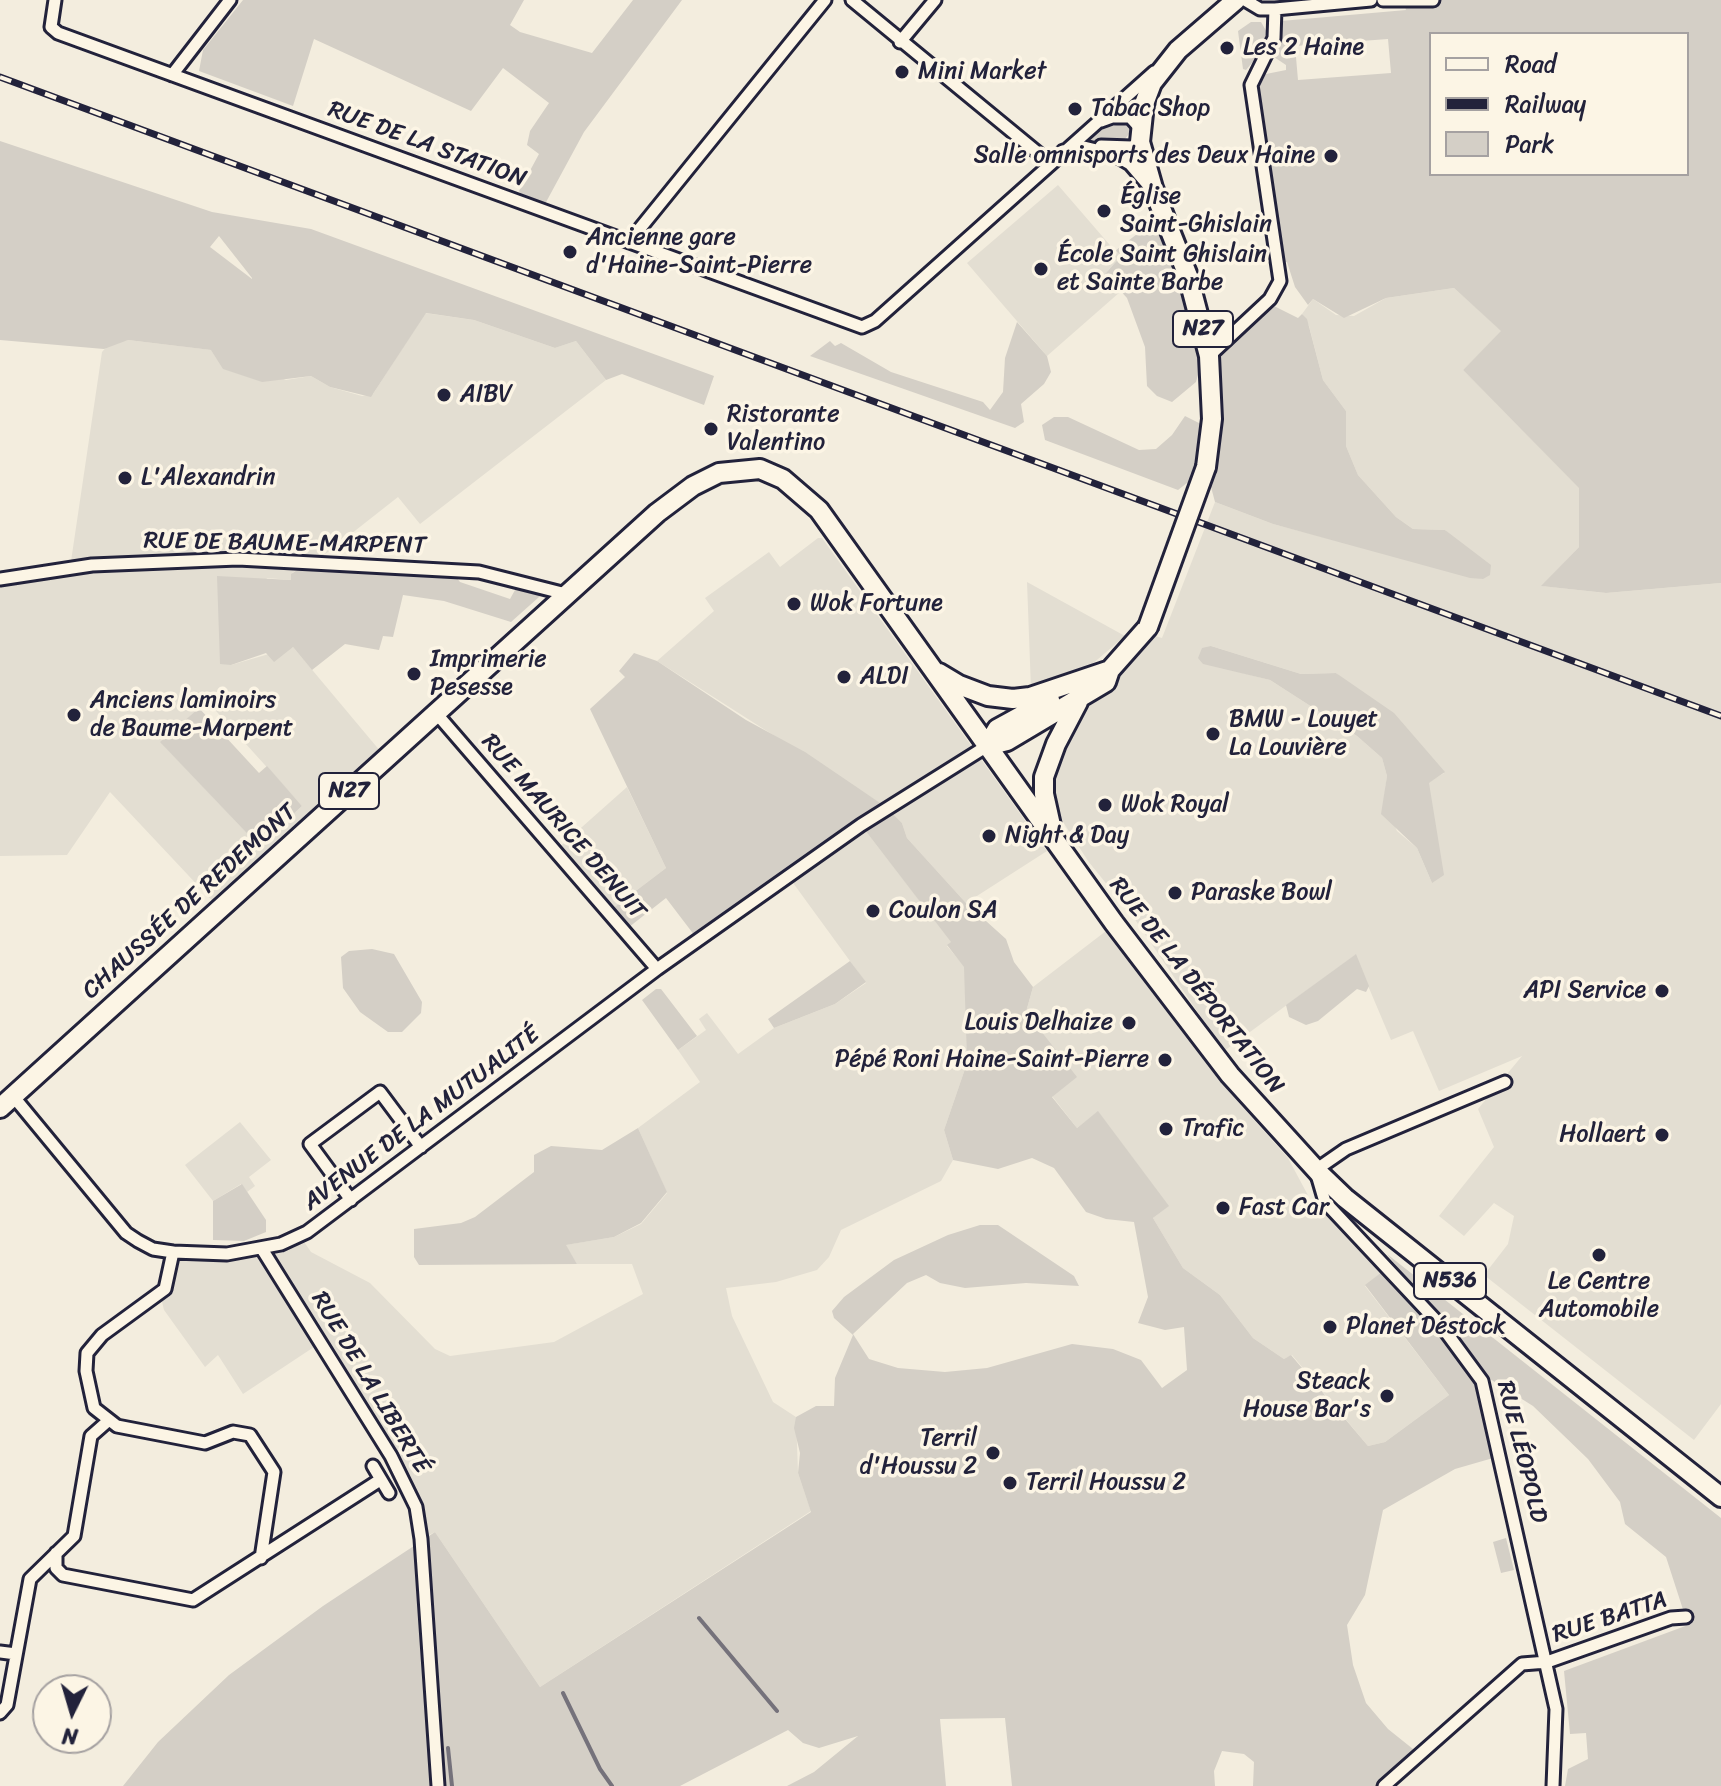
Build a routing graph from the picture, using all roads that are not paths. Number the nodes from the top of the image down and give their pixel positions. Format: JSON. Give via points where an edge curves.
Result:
{"nodes":[{"id":1,"x":55,"y":0,"type":"edge"},
{"id":2,"x":230,"y":0,"type":"edge"},
{"id":3,"x":825,"y":0,"type":"edge"},
{"id":4,"x":852,"y":0,"type":"edge"},
{"id":5,"x":935,"y":0,"type":"edge"},
{"id":6,"x":1236,"y":0,"type":"edge"},
{"id":7,"x":1245,"y":0,"type":"edge"},
{"id":8,"x":1371,"y":0,"type":"edge"},
{"id":9,"x":1383,"y":0,"type":"edge"},
{"id":10,"x":1433,"y":0,"type":"edge"},
{"id":11,"x":1275,"y":9,"type":"junction"},
{"id":12,"x":900,"y":42,"type":"junction"},
{"id":13,"x":1178,"y":50,"type":"junction"},
{"id":14,"x":172,"y":75,"type":"junction"},
{"id":15,"x":1093,"y":125,"type":"junction"},
{"id":16,"x":1140,"y":135,"type":"junction"},
{"id":17,"x":1084,"y":147,"type":"junction"},
{"id":18,"x":1062,"y":151,"type":"junction"},
{"id":19,"x":1049,"y":162,"type":"junction"},
{"id":20,"x":1157,"y":198,"type":"junction"},
{"id":21,"x":629,"y":242,"type":"junction"},
{"id":22,"x":1209,"y":356,"type":"junction"},
{"id":23,"x":703,"y":481,"type":"joint"},
{"id":24,"x":0,"y":579,"type":"edge"},
{"id":25,"x":566,"y":594,"type":"junction"},
{"id":26,"x":932,"y":668,"type":"junction"},
{"id":27,"x":1110,"y":670,"type":"junction"},
{"id":28,"x":1083,"y":679,"type":"junction"},
{"id":29,"x":1078,"y":702,"type":"junction"},
{"id":30,"x":436,"y":713,"type":"junction"},
{"id":31,"x":987,"y":746,"type":"junction"},
{"id":32,"x":1055,"y":841,"type":"junction"},
{"id":33,"x":657,"y":969,"type":"junction"},
{"id":34,"x":1505,"y":1082,"type":"dead end"},
{"id":35,"x":6,"y":1102,"type":"edge"},
{"id":36,"x":421,"y":1147,"type":"junction"},
{"id":37,"x":1320,"y":1170,"type":"junction"},
{"id":38,"x":351,"y":1200,"type":"junction"},
{"id":39,"x":262,"y":1249,"type":"junction"},
{"id":40,"x":173,"y":1252,"type":"junction"},
{"id":41,"x":108,"y":1421,"type":"junction"},
{"id":42,"x":373,"y":1466,"type":"dead end"},
{"id":43,"x":380,"y":1480,"type":"junction"},
{"id":44,"x":389,"y":1493,"type":"dead end"},
{"id":45,"x":1721,"y":1497,"type":"edge"},
{"id":46,"x":56,"y":1553,"type":"junction"},
{"id":47,"x":261,"y":1558,"type":"junction"},
{"id":48,"x":1686,"y":1617,"type":"dead end"},
{"id":49,"x":0,"y":1652,"type":"edge"},
{"id":50,"x":16,"y":1654,"type":"junction"},
{"id":51,"x":1547,"y":1662,"type":"junction"},
{"id":52,"x":0,"y":1713,"type":"edge"},
{"id":53,"x":438,"y":1786,"type":"edge"},
{"id":54,"x":1384,"y":1786,"type":"edge"},
{"id":55,"x":1553,"y":1786,"type":"edge"}],
"edges":[{"from":1,"to":14,"type":"street","name":"RUE DE LA STATION","via":[[51,27],[58,33]]},
{"from":2,"to":14,"type":"street"},
{"from":3,"to":21,"type":"street"},
{"from":4,"to":12,"type":"street"},
{"from":5,"to":12,"type":"street"},
{"from":6,"to":13,"type":"main road"},
{"from":7,"to":11,"type":"street","via":[[1260,9]]},
{"from":8,"to":11,"type":"street"},
{"from":9,"to":10,"type":"street"},
{"from":11,"to":22,"type":"street","via":[[1274,38],[1251,85],[1280,281],[1270,299]]},
{"from":12,"to":19,"type":"street"},
{"from":13,"to":15,"type":"street"},
{"from":13,"to":16,"type":"main road","via":[[1152,83]]},
{"from":14,"to":21,"type":"street","name":"RUE DE LA STATION"},
{"from":15,"to":16,"type":"street","via":[[1130,117]]},
{"from":15,"to":18,"type":"street"},
{"from":16,"to":17,"type":"street","via":[[1132,147]]},
{"from":16,"to":20,"type":"main road","number":"N27"},
{"from":17,"to":18,"type":"street"},
{"from":17,"to":20,"type":"street","via":[[1121,157]]},
{"from":18,"to":19,"type":"street"},
{"from":19,"to":21,"type":"street","name":"RUE DE LA STATION","via":[[869,325],[852,326]]},
{"from":20,"to":22,"type":"main road","number":"N27","via":[[1188,276]]},
{"from":22,"to":27,"type":"main road","number":"N27","bridge":true,"via":[[1212,419],[1206,467],[1148,627]]},
{"from":23,"to":25,"type":"main road","name":"CHAUSSÉE DE REDEMONT","number":"N27","via":[[657,513]]},
{"from":23,"to":26,"type":"main road","name":"RUE DE LA DÉPORTATION","number":"N27","via":[[747,468],[772,473],[798,489],[819,510]]},
{"from":24,"to":25,"type":"street","name":"RUE DE BAUME-MARPENT","via":[[92,565],[238,559],[479,572]]},
{"from":25,"to":30,"type":"main road","name":"CHAUSSÉE DE REDEMONT","number":"N27"},
{"from":26,"to":28,"type":"main road","number":"N27","via":[[959,685],[1013,699]]},
{"from":26,"to":31,"type":"main road","name":"RUE DE LA DÉPORTATION","number":"N27"},
{"from":27,"to":28,"type":"main road"},
{"from":27,"to":29,"type":"main road","via":[[1106,682]]},
{"from":28,"to":31,"type":"main road","via":[[999,728]]},
{"from":29,"to":31,"type":"main road","via":[[1007,741]]},
{"from":29,"to":32,"type":"main road","via":[[1044,777]]},
{"from":30,"to":33,"type":"street","name":"RUE MAURICE DENUIT"},
{"from":30,"to":35,"type":"main road","name":"CHAUSSÉE DE REDEMONT","number":"N27"},
{"from":31,"to":32,"type":"main road","name":"RUE DE LA DÉPORTATION","number":"N536"},
{"from":31,"to":33,"type":"street","name":"AVENUE DE LA MUTUALITÉ","via":[[861,825]]},
{"from":32,"to":37,"type":"main road","name":"RUE DE LA DÉPORTATION","number":"N536","via":[[1230,1075]]},
{"from":33,"to":36,"type":"street","name":"AVENUE DE LA MUTUALITÉ"},
{"from":34,"to":37,"type":"street","via":[[1346,1149]]},
{"from":35,"to":40,"type":"street","name":"AVENUE DE LA MUTUALITÉ","via":[[126,1233],[153,1249]]},
{"from":36,"to":38,"type":"street","name":"AVENUE DE LA MUTUALITÉ"},
{"from":36,"to":38,"type":"street","via":[[380,1092],[321,1135],[310,1144]]},
{"from":37,"to":45,"type":"main road","name":"RUE DE LA DÉPORTATION","number":"N536","via":[[1345,1198]]},
{"from":37,"to":51,"type":"street","name":"RUE LÉOPOLD","via":[[1325,1202],[1477,1371]]},
{"from":38,"to":39,"type":"street","name":"AVENUE DE LA MUTUALITÉ","via":[[307,1232]]},
{"from":39,"to":40,"type":"street","name":"AVENUE DE LA MUTUALITÉ"},
{"from":39,"to":53,"type":"street","name":"RUE DE LA LIBERTÉ","via":[[391,1456],[416,1507]]},
{"from":40,"to":41,"type":"street","via":[[165,1289],[102,1335],[87,1353],[94,1408]]},
{"from":41,"to":46,"type":"street","via":[[91,1436],[74,1536]]},
{"from":41,"to":47,"type":"street","via":[[205,1443],[233,1432],[250,1435],[269,1462],[275,1483]]},
{"from":42,"to":43,"type":"street"},
{"from":43,"to":44,"type":"street"},
{"from":43,"to":47,"type":"street"},
{"from":46,"to":47,"type":"street","via":[[56,1568],[63,1575],[187,1601]]},
{"from":46,"to":50,"type":"street","via":[[30,1579]]},
{"from":48,"to":51,"type":"street","name":"RUE BATTA"},
{"from":49,"to":50,"type":"street"},
{"from":50,"to":52,"type":"street","via":[[7,1705]]},
{"from":51,"to":54,"type":"street","name":"RUE BATTA","via":[[1522,1664],[1504,1677]]},
{"from":51,"to":55,"type":"street","name":"RUE LÉOPOLD","via":[[1557,1731]]}]}
